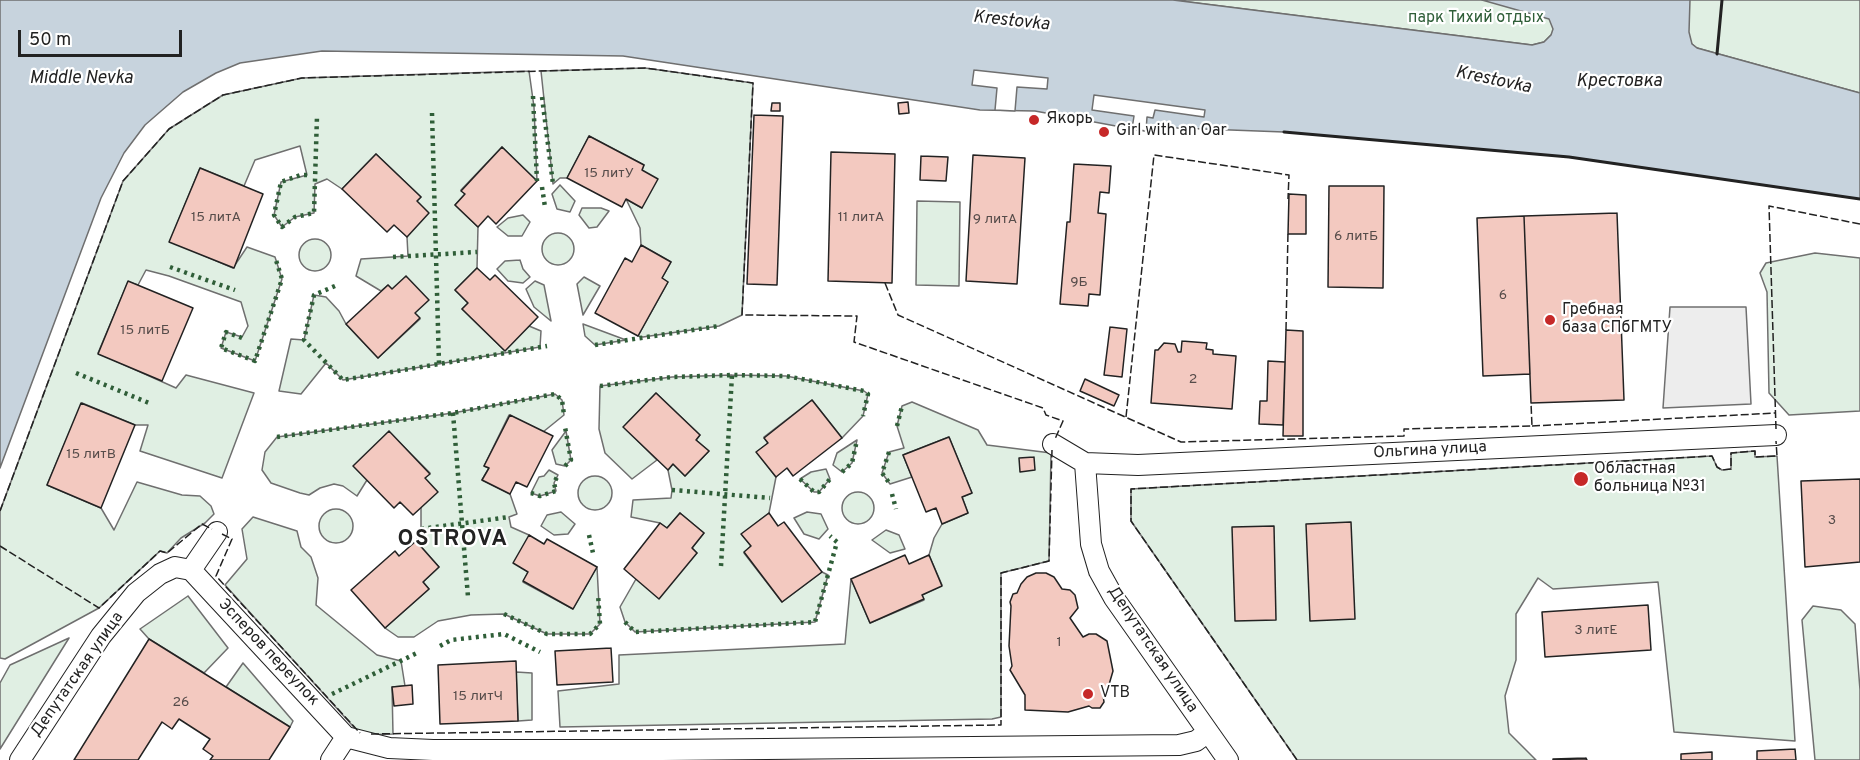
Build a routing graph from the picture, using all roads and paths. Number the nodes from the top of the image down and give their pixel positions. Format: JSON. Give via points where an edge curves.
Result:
{"nodes":[{"id":1,"x":1776,"y":435,"type":"dead end"},
{"id":2,"x":1053,"y":444,"type":"dead end"},
{"id":3,"x":1084,"y":463,"type":"junction"},
{"id":4,"x":217,"y":532,"type":"dead end"},
{"id":5,"x":191,"y":570,"type":"junction"},
{"id":6,"x":1208,"y":732,"type":"junction"},
{"id":7,"x":346,"y":736,"type":"junction"},
{"id":8,"x":20,"y":760,"type":"edge"},
{"id":9,"x":331,"y":760,"type":"edge"},
{"id":10,"x":1228,"y":760,"type":"edge"}],
"edges":[{"from":1,"to":3,"type":"street","name":"Ольгина улица","via":[[1138,465]]},
{"from":2,"to":3,"type":"street"},
{"from":3,"to":6,"type":"street","name":"Депутатская улица","via":[[1091,544],[1100,571],[1113,597]]},
{"from":4,"to":5,"type":"street"},
{"from":5,"to":7,"type":"street","name":"Эсперов переулок"},
{"from":5,"to":8,"type":"street","name":"Депутатская улица","via":[[175,567],[136,593],[101,636]]},
{"from":6,"to":7,"type":"street","via":[[1196,741],[1179,745],[674,750],[433,750],[389,748]]},
{"from":6,"to":10,"type":"street","name":"Депутатская улица"},
{"from":7,"to":9,"type":"street"}]}
